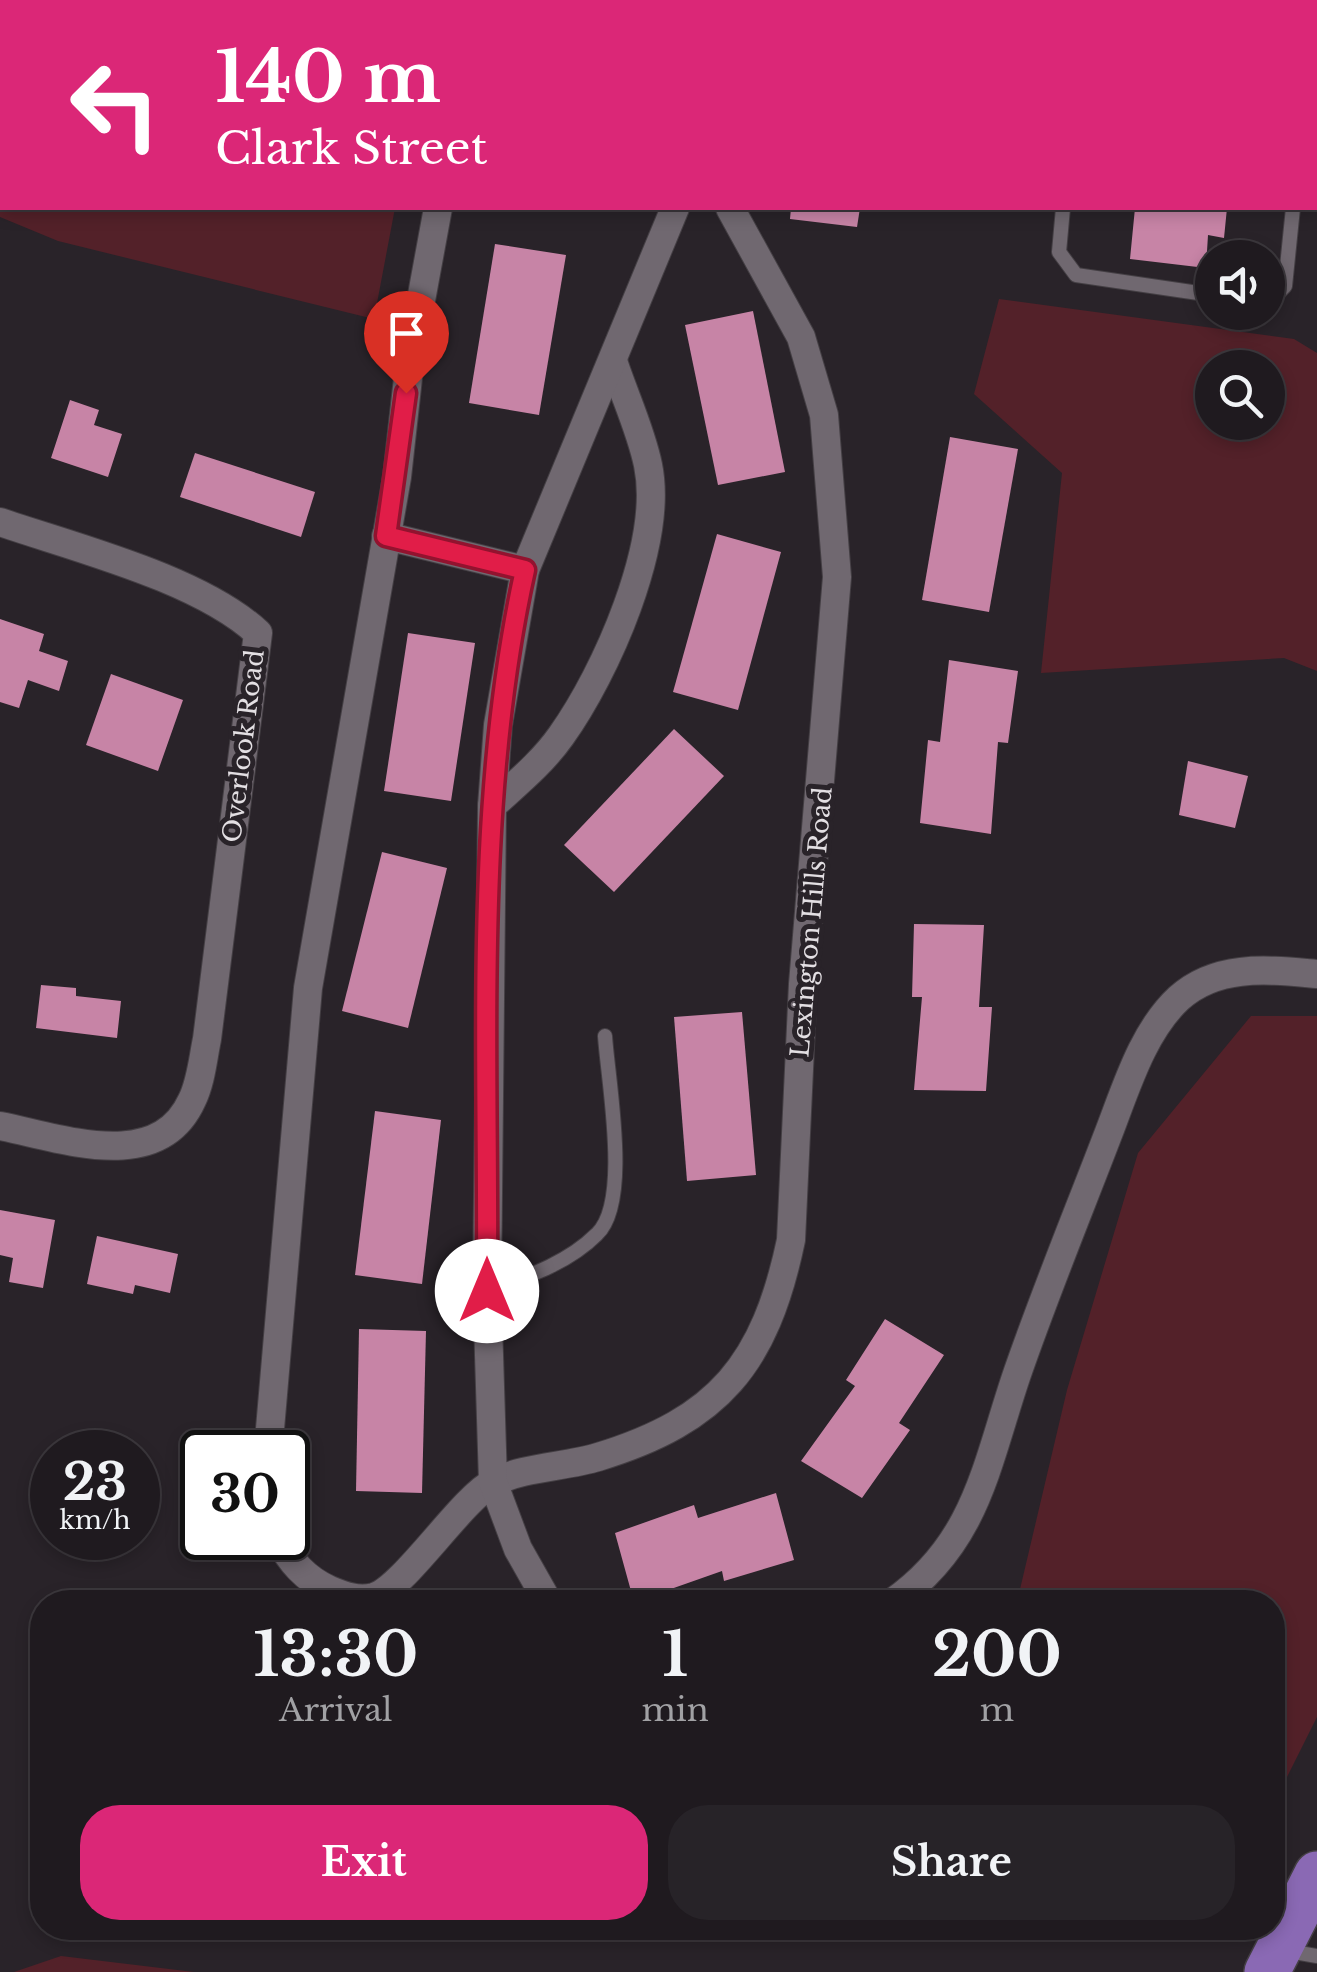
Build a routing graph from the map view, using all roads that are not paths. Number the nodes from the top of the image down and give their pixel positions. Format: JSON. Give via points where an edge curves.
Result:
{"nodes":[{"id":1,"x":438,"y":210,"type":"edge"},
{"id":2,"x":674,"y":210,"type":"edge"},
{"id":3,"x":731,"y":210,"type":"edge"},
{"id":4,"x":1063,"y":210,"type":"edge"},
{"id":5,"x":1293,"y":210,"type":"edge"},
{"id":6,"x":1285,"y":286,"type":"edge"},
{"id":7,"x":1195,"y":292,"type":"edge"},
{"id":8,"x":614,"y":364,"type":"junction"},
{"id":9,"x":0,"y":522,"type":"edge"},
{"id":10,"x":386,"y":536,"type":"junction"},
{"id":11,"x":525,"y":570,"type":"junction"},
{"id":12,"x":492,"y":806,"type":"junction"},
{"id":13,"x":1317,"y":974,"type":"edge"},
{"id":14,"x":605,"y":1036,"type":"dead end"},
{"id":15,"x":0,"y":1126,"type":"edge"},
{"id":16,"x":487,"y":1291,"type":"junction"},
{"id":17,"x":270,"y":1430,"type":"edge"},
{"id":18,"x":493,"y":1482,"type":"junction"},
{"id":19,"x":290,"y":1560,"type":"edge"},
{"id":20,"x":331,"y":1590,"type":"edge"},
{"id":21,"x":382,"y":1590,"type":"edge"},
{"id":22,"x":541,"y":1590,"type":"edge"},
{"id":23,"x":910,"y":1590,"type":"edge"},
{"id":24,"x":1317,"y":1874,"type":"edge"},
{"id":25,"x":1288,"y":1959,"type":"edge"}],
"edges":[{"from":1,"to":10,"type":"street"},
{"from":2,"to":8,"type":"street"},
{"from":3,"to":18,"type":"street","name":"Lexington Hills Road","via":[[801,337],[824,415],[837,577],[803,984],[791,1240],[756,1343],[726,1390],[691,1419],[600,1456]]},
{"from":4,"to":7,"type":"lane","via":[[1059,252],[1076,275]]},
{"from":5,"to":6,"type":"lane"},
{"from":8,"to":11,"type":"street"},
{"from":8,"to":12,"type":"street","via":[[648,466],[650,524],[636,577],[592,686],[561,736]]},
{"from":9,"to":15,"type":"street","name":"Overlook Road","via":[[154,576],[240,616],[258,632],[207,1039],[192,1100],[170,1132],[134,1147]]},
{"from":10,"to":11,"type":"street"},
{"from":10,"to":17,"type":"street","via":[[308,988]]},
{"from":11,"to":12,"type":"street","via":[[498,725]]},
{"from":12,"to":16,"type":"street"},
{"from":13,"to":23,"type":"street","via":[[1220,974],[1179,998],[1138,1059],[1017,1376],[980,1494],[957,1539]]},
{"from":14,"to":16,"type":"lane","via":[[616,1198],[600,1233],[546,1270]]},
{"from":16,"to":18,"type":"street"},
{"from":18,"to":21,"type":"street"},
{"from":18,"to":22,"type":"street"},
{"from":19,"to":20,"type":"street"},
{"from":24,"to":25,"type":"main road"}]}
